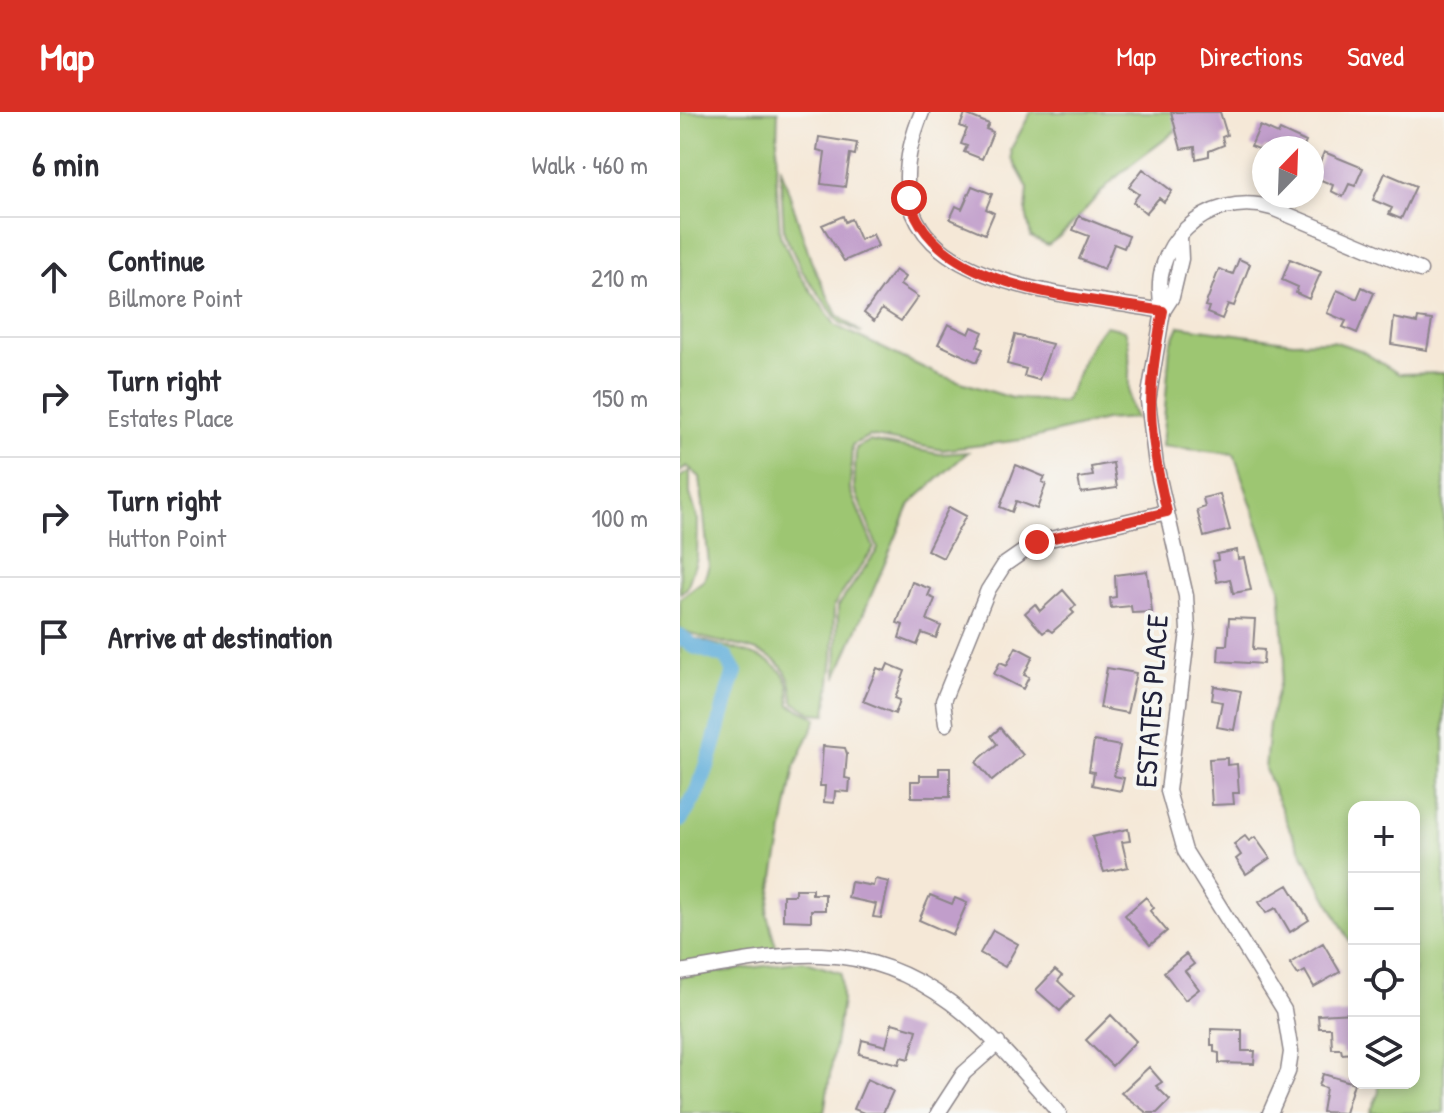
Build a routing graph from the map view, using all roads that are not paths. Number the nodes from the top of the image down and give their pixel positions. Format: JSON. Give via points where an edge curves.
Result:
{"nodes":[{"id":1,"x":922,"y":112,"type":"edge"},
{"id":2,"x":1420,"y":270,"type":"dead end"},
{"id":3,"x":1163,"y":311,"type":"junction"},
{"id":4,"x":1167,"y":512,"type":"junction"},
{"id":5,"x":946,"y":724,"type":"dead end"},
{"id":6,"x":680,"y":972,"type":"edge"},
{"id":7,"x":998,"y":1043,"type":"junction"},
{"id":8,"x":938,"y":1113,"type":"edge"},
{"id":9,"x":1059,"y":1113,"type":"edge"},
{"id":10,"x":1270,"y":1113,"type":"edge"}],
"edges":[{"from":1,"to":3,"type":"street","via":[[906,159],[906,189],[918,224],[933,245],[986,275]]},
{"from":2,"to":3,"type":"street","name":"ESTATES PLACE","via":[[1252,202],[1212,209],[1180,237],[1168,254],[1158,293]]},
{"from":3,"to":4,"type":"street","name":"ESTATES PLACE","via":[[1148,401]]},
{"from":4,"to":5,"type":"street","via":[[1037,542],[1004,565],[988,590],[943,701]]},
{"from":4,"to":10,"type":"street","name":"ESTATES PLACE","via":[[1186,596],[1188,631],[1168,791],[1185,851],[1284,1010],[1291,1052]]},
{"from":6,"to":7,"type":"street","via":[[790,957],[850,959],[924,984],[973,1017]]},
{"from":7,"to":8,"type":"street","via":[[964,1073]]},
{"from":7,"to":9,"type":"street"}]}
